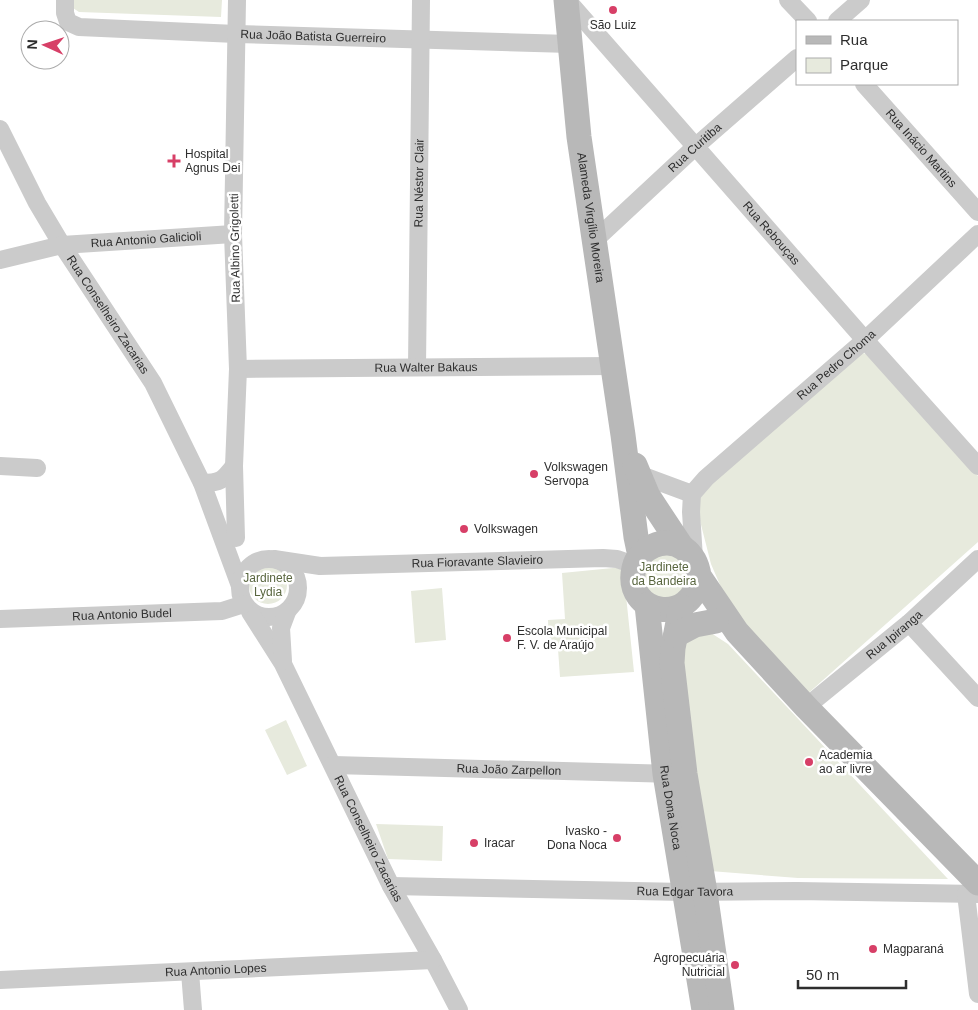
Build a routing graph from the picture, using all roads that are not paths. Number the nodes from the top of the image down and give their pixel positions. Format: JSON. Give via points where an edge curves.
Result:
{"nodes":[{"id":1,"x":237,"y":0,"type":"edge"},
{"id":2,"x":421,"y":0,"type":"edge"},
{"id":3,"x":566,"y":0,"type":"edge"},
{"id":4,"x":788,"y":0,"type":"edge"},
{"id":5,"x":861,"y":0,"type":"edge"},
{"id":6,"x":65,"y":6,"type":"edge"},
{"id":7,"x":807,"y":20,"type":"edge"},
{"id":8,"x":838,"y":20,"type":"edge"},
{"id":9,"x":236,"y":34,"type":"junction"},
{"id":10,"x":420,"y":39,"type":"junction"},
{"id":11,"x":570,"y":44,"type":"junction"},
{"id":12,"x":796,"y":59,"type":"edge"},
{"id":13,"x":865,"y":85,"type":"edge"},
{"id":14,"x":0,"y":128,"type":"edge"},
{"id":15,"x":695,"y":147,"type":"junction"},
{"id":16,"x":978,"y":212,"type":"edge"},
{"id":17,"x":234,"y":234,"type":"junction"},
{"id":18,"x":978,"y":234,"type":"edge"},
{"id":19,"x":595,"y":240,"type":"junction"},
{"id":20,"x":62,"y":245,"type":"junction"},
{"id":21,"x":0,"y":260,"type":"edge"},
{"id":22,"x":865,"y":340,"type":"junction"},
{"id":23,"x":613,"y":366,"type":"junction"},
{"id":24,"x":417,"y":367,"type":"junction"},
{"id":25,"x":238,"y":369,"type":"junction"},
{"id":26,"x":623,"y":435,"type":"junction"},
{"id":27,"x":0,"y":466,"type":"edge"},
{"id":28,"x":234,"y":466,"type":"junction"},
{"id":29,"x":978,"y":466,"type":"edge"},
{"id":30,"x":37,"y":468,"type":"dead end"},
{"id":31,"x":638,"y":474,"type":"junction"},
{"id":32,"x":202,"y":483,"type":"junction"},
{"id":33,"x":692,"y":494,"type":"junction"},
{"id":34,"x":210,"y":504,"type":"junction"},
{"id":35,"x":236,"y":538,"type":"junction"},
{"id":36,"x":269,"y":559,"type":"junction"},
{"id":37,"x":978,"y":559,"type":"edge"},
{"id":38,"x":637,"y":560,"type":"junction"},
{"id":39,"x":691,"y":560,"type":"junction"},
{"id":40,"x":320,"y":566,"type":"junction"},
{"id":41,"x":240,"y":586,"type":"junction"},
{"id":42,"x":298,"y":592,"type":"junction"},
{"id":43,"x":684,"y":604,"type":"junction"},
{"id":44,"x":647,"y":605,"type":"junction"},
{"id":45,"x":247,"y":608,"type":"junction"},
{"id":46,"x":286,"y":612,"type":"junction"},
{"id":47,"x":0,"y":619,"type":"edge"},
{"id":48,"x":909,"y":623,"type":"junction"},
{"id":49,"x":727,"y":626,"type":"junction"},
{"id":50,"x":676,"y":635,"type":"junction"},
{"id":51,"x":283,"y":664,"type":"junction"},
{"id":52,"x":978,"y":698,"type":"edge"},
{"id":53,"x":806,"y":707,"type":"junction"},
{"id":54,"x":334,"y":765,"type":"junction"},
{"id":55,"x":675,"y":774,"type":"junction"},
{"id":56,"x":391,"y":886,"type":"junction"},
{"id":57,"x":974,"y":890,"type":"edge"},
{"id":58,"x":695,"y":892,"type":"junction"},
{"id":59,"x":433,"y":960,"type":"junction"},
{"id":60,"x":190,"y":972,"type":"junction"},
{"id":61,"x":0,"y":980,"type":"edge"},
{"id":62,"x":978,"y":994,"type":"edge"},
{"id":63,"x":193,"y":1010,"type":"edge"},
{"id":64,"x":459,"y":1010,"type":"edge"},
{"id":65,"x":704,"y":1010,"type":"edge"},
{"id":66,"x":722,"y":1010,"type":"edge"}],
"edges":[{"from":1,"to":9,"type":"street","name":"Rua Albino Grigoletti"},
{"from":2,"to":10,"type":"street","name":"Rua Néstor Clair"},
{"from":3,"to":11,"type":"main road","name":"Alameda Virgílio Moreira"},
{"from":3,"to":15,"type":"street","name":"Rua Rebouças"},
{"from":4,"to":7,"type":"street"},
{"from":5,"to":8,"type":"street"},
{"from":6,"to":9,"type":"street","name":"Rua João Batista Guerreiro","via":[[68,22],[79,27]]},
{"from":9,"to":10,"type":"street","name":"Rua João Batista Guerreiro"},
{"from":9,"to":17,"type":"street","name":"Rua Albino Grigoletti"},
{"from":10,"to":11,"type":"street","name":"Rua João Batista Guerreiro"},
{"from":10,"to":24,"type":"street","name":"Rua Néstor Clair"},
{"from":11,"to":19,"type":"main road","name":"Alameda Virgílio Moreira","via":[[579,137]]},
{"from":12,"to":15,"type":"street","name":"Rua Curitiba"},
{"from":13,"to":16,"type":"street","name":"Rua Inácio Martins"},
{"from":14,"to":20,"type":"street","name":"Rua Conselheiro Zacarias"},
{"from":15,"to":19,"type":"street","name":"Rua Curitiba"},
{"from":15,"to":22,"type":"street","name":"Rua Rebouças"},
{"from":17,"to":20,"type":"street","name":"Rua Antonio Galicioli"},
{"from":17,"to":25,"type":"street","name":"Rua Albino Grigoletti"},
{"from":18,"to":22,"type":"street","name":"Rua Pedro Choma"},
{"from":19,"to":23,"type":"main road","name":"Alameda Virgílio Moreira"},
{"from":20,"to":21,"type":"street","name":"Rua Antonio Galicioli"},
{"from":20,"to":32,"type":"street","name":"Rua Conselheiro Zacarias","via":[[153,383]]},
{"from":22,"to":29,"type":"street","name":"Rua Rebouças"},
{"from":22,"to":33,"type":"street","name":"Rua Pedro Choma","via":[[706,478]]},
{"from":23,"to":24,"type":"street","name":"Rua Walter Bakaus"},
{"from":23,"to":26,"type":"main road","name":"Alameda Virgílio Moreira"},
{"from":24,"to":25,"type":"street","name":"Rua Walter Bakaus"},
{"from":25,"to":28,"type":"street","name":"Rua Albino Grigoletti"},
{"from":26,"to":31,"type":"main road","name":"Alameda Virgílio Moreira"},
{"from":26,"to":38,"type":"main road","name":"Alameda Virgílio Moreira"},
{"from":27,"to":30,"type":"street"},
{"from":28,"to":32,"type":"street","via":[[224,479]]},
{"from":28,"to":35,"type":"street","name":"Rua Albino Grigoletti"},
{"from":31,"to":33,"type":"street"},
{"from":31,"to":39,"type":"main road","name":"Alameda Virgílio Moreira","via":[[648,496]]},
{"from":32,"to":34,"type":"street","name":"Rua Conselheiro Zacarias"},
{"from":33,"to":39,"type":"street"},
{"from":34,"to":35,"type":"street","name":"Rua Conselheiro Zacarias"},
{"from":34,"to":41,"type":"street","name":"Rua Conselheiro Zacarias"},
{"from":35,"to":36,"type":"street","name":"Rua Conselheiro Zacarias","via":[[246,550]]},
{"from":36,"to":40,"type":"street","name":"Rua Fioravante Slavieiro"},
{"from":36,"to":41,"type":"street","via":[[255,562],[248,568]]},
{"from":36,"to":42,"type":"street","via":[[291,569]]},
{"from":37,"to":48,"type":"street","name":"Rua Ipiranga"},
{"from":38,"to":39,"type":"main road","via":[[648,548],[670,543]]},
{"from":38,"to":40,"type":"street","name":"Rua Fioravante Slavieiro","via":[[603,558]]},
{"from":38,"to":44,"type":"main road","via":[[632,576],[634,587]]},
{"from":39,"to":43,"type":"main road","via":[[698,586]]},
{"from":39,"to":49,"type":"main road","name":"Alameda Virgílio Moreira"},
{"from":40,"to":42,"type":"street","via":[[305,579]]},
{"from":41,"to":45,"type":"street"},
{"from":42,"to":46,"type":"street"},
{"from":43,"to":44,"type":"main road","via":[[669,610]]},
{"from":43,"to":49,"type":"main road"},
{"from":43,"to":50,"type":"main road","name":"Rua Dona Noca"},
{"from":44,"to":55,"type":"main road","name":"Rua Dona Noca"},
{"from":45,"to":46,"type":"street","via":[[268,618]]},
{"from":45,"to":47,"type":"street","name":"Rua Antonio Budel"},
{"from":45,"to":51,"type":"street","name":"Rua Conselheiro Zacarias"},
{"from":46,"to":51,"type":"street","name":"Rua Conselheiro Zacarias","via":[[281,628]]},
{"from":48,"to":52,"type":"street"},
{"from":48,"to":53,"type":"street","name":"Rua Ipiranga"},
{"from":49,"to":50,"type":"main road","via":[[695,625]]},
{"from":49,"to":53,"type":"main road"},
{"from":50,"to":55,"type":"main road","name":"Rua Dona Noca","via":[[672,663]]},
{"from":51,"to":54,"type":"street","name":"Rua Conselheiro Zacarias"},
{"from":53,"to":57,"type":"main road"},
{"from":54,"to":55,"type":"street","name":"Rua João Zarpellon"},
{"from":54,"to":56,"type":"street","name":"Rua Conselheiro Zacarias"},
{"from":55,"to":58,"type":"main road","name":"Rua Dona Noca"},
{"from":56,"to":58,"type":"street","name":"Rua Edgar Tavora"},
{"from":56,"to":59,"type":"street","name":"Rua Conselheiro Zacarias"},
{"from":57,"to":58,"type":"street","name":"Rua Edgar Tavora"},
{"from":57,"to":62,"type":"street"},
{"from":58,"to":65,"type":"main road","name":"Rua Dona Noca"},
{"from":58,"to":66,"type":"main road","name":"Rua Dona Noca"},
{"from":59,"to":60,"type":"street","name":"Rua Antonio Lopes"},
{"from":59,"to":64,"type":"street","name":"Rua Conselheiro Zacarias"},
{"from":60,"to":61,"type":"street","name":"Rua Antonio Lopes"},
{"from":60,"to":63,"type":"street"}]}
